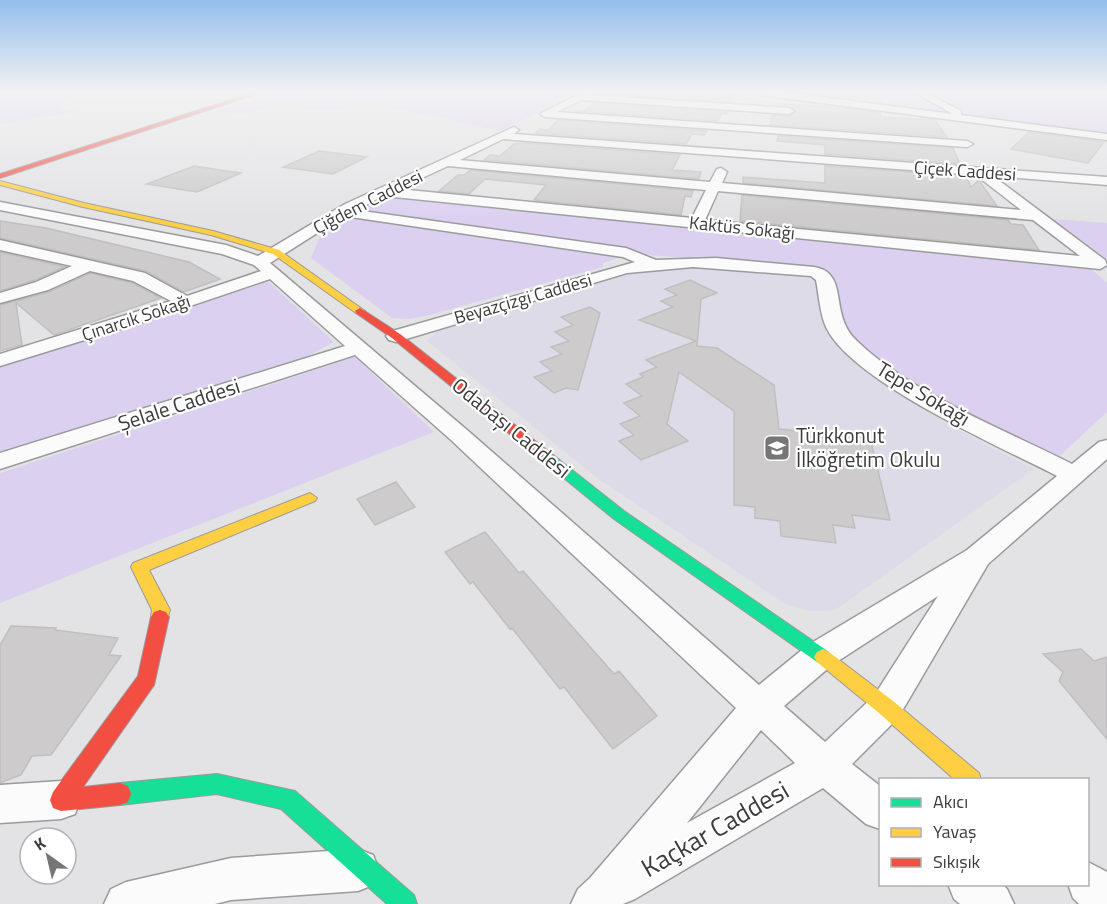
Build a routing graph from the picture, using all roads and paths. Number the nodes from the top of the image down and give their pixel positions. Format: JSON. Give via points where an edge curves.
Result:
{"nodes":[{"id":1,"x":102,"y":134,"type":"edge"},
{"id":2,"x":130,"y":134,"type":"edge"},
{"id":3,"x":504,"y":134,"type":"edge"},
{"id":4,"x":740,"y":134,"type":"edge"},
{"id":5,"x":784,"y":134,"type":"edge"},
{"id":6,"x":963,"y":134,"type":"edge"},
{"id":7,"x":1085,"y":134,"type":"edge"},
{"id":8,"x":500,"y":136,"type":"junction"},
{"id":9,"x":1107,"y":137,"type":"edge"},
{"id":10,"x":730,"y":153,"type":"junction"},
{"id":11,"x":973,"y":158,"type":"junction"},
{"id":12,"x":446,"y":162,"type":"junction"},
{"id":13,"x":0,"y":165,"type":"edge"},
{"id":14,"x":0,"y":176,"type":"edge"},
{"id":15,"x":1107,"y":181,"type":"edge"},
{"id":16,"x":0,"y":183,"type":"edge"},
{"id":17,"x":714,"y":185,"type":"junction"},
{"id":18,"x":385,"y":192,"type":"junction"},
{"id":19,"x":0,"y":206,"type":"edge"},
{"id":20,"x":342,"y":212,"type":"junction"},
{"id":21,"x":1038,"y":216,"type":"junction"},
{"id":22,"x":696,"y":224,"type":"junction"},
{"id":23,"x":0,"y":245,"type":"edge"},
{"id":24,"x":269,"y":262,"type":"junction"},
{"id":25,"x":651,"y":263,"type":"junction"},
{"id":26,"x":89,"y":264,"type":"junction"},
{"id":27,"x":1103,"y":266,"type":"edge"},
{"id":28,"x":817,"y":273,"type":"joint"},
{"id":29,"x":0,"y":298,"type":"edge"},
{"id":30,"x":186,"y":302,"type":"junction"},
{"id":31,"x":396,"y":336,"type":"junction"},
{"id":32,"x":358,"y":348,"type":"junction"},
{"id":33,"x":0,"y":360,"type":"edge"},
{"id":34,"x":1103,"y":455,"type":"edge"},
{"id":35,"x":0,"y":461,"type":"edge"},
{"id":36,"x":1074,"y":475,"type":"junction"},
{"id":37,"x":310,"y":498,"type":"dead end"},
{"id":38,"x":977,"y":557,"type":"junction"},
{"id":39,"x":820,"y":655,"type":"junction"},
{"id":40,"x":759,"y":706,"type":"junction"},
{"id":41,"x":886,"y":707,"type":"junction"},
{"id":42,"x":825,"y":766,"type":"junction"},
{"id":43,"x":969,"y":778,"type":"edge"},
{"id":44,"x":61,"y":800,"type":"junction"},
{"id":45,"x":0,"y":804,"type":"edge"},
{"id":46,"x":879,"y":809,"type":"edge"},
{"id":47,"x":364,"y":869,"type":"junction"},
{"id":48,"x":1089,"y":885,"type":"edge"},
{"id":49,"x":970,"y":886,"type":"edge"},
{"id":50,"x":599,"y":898,"type":"edge"},
{"id":51,"x":1107,"y":901,"type":"edge"},
{"id":52,"x":126,"y":904,"type":"edge"},
{"id":53,"x":405,"y":904,"type":"edge"},
{"id":54,"x":992,"y":904,"type":"edge"}],
"edges":[{"from":1,"to":13,"type":"street"},
{"from":2,"to":14,"type":"street"},
{"from":3,"to":8,"type":"street","name":"Çiğdem Caddesi"},
{"from":4,"to":10,"type":"street"},
{"from":5,"to":11,"type":"street"},
{"from":6,"to":11,"type":"street"},
{"from":7,"to":9,"type":"street"},
{"from":8,"to":10,"type":"street","name":"Çiçek Caddesi"},
{"from":8,"to":12,"type":"street","name":"Çiğdem Caddesi"},
{"from":10,"to":11,"type":"street","name":"Çiçek Caddesi"},
{"from":10,"to":17,"type":"street"},
{"from":11,"to":15,"type":"street","name":"Çiçek Caddesi"},
{"from":11,"to":21,"type":"street"},
{"from":12,"to":17,"type":"street"},
{"from":12,"to":18,"type":"street","name":"Çiğdem Caddesi"},
{"from":16,"to":24,"type":"street","name":"Odabaşı Caddesi","via":[[83,206],[213,233]]},
{"from":17,"to":21,"type":"street"},
{"from":17,"to":22,"type":"street"},
{"from":18,"to":20,"type":"street","name":"Çiğdem Caddesi"},
{"from":18,"to":22,"type":"street","name":"Kaktüs Sokağı"},
{"from":19,"to":24,"type":"street","name":"Odabaşı Caddesi"},
{"from":20,"to":24,"type":"street","name":"Çiğdem Caddesi"},
{"from":20,"to":25,"type":"street","via":[[626,252]]},
{"from":21,"to":27,"type":"street"},
{"from":22,"to":27,"type":"street","name":"Kaktüs Sokağı"},
{"from":23,"to":26,"type":"street"},
{"from":24,"to":30,"type":"street","name":"Çınarcık Sokağı"},
{"from":24,"to":31,"type":"street","name":"Odabaşı Caddesi"},
{"from":24,"to":32,"type":"street","name":"Odabaşı Caddesi"},
{"from":25,"to":28,"type":"street","name":"Beyazçizgi Caddesi","via":[[680,261]]},
{"from":25,"to":31,"type":"street","name":"Beyazçizgi Caddesi"},
{"from":26,"to":29,"type":"street","via":[[42,286]]},
{"from":26,"to":30,"type":"street","via":[[139,277]]},
{"from":28,"to":36,"type":"street","name":"Tepe Sokağı","via":[[824,278],[835,328],[876,367],[910,391]]},
{"from":30,"to":33,"type":"street","name":"Çınarcık Sokağı"},
{"from":31,"to":39,"type":"street","name":"Odabaşı Caddesi","via":[[619,515]]},
{"from":32,"to":35,"type":"street","name":"Şelale Caddesi"},
{"from":32,"to":40,"type":"street","name":"Odabaşı Caddesi"},
{"from":34,"to":36,"type":"street"},
{"from":36,"to":38,"type":"street"},
{"from":37,"to":44,"type":"street","via":[[139,567],[161,610],[147,679]]},
{"from":38,"to":39,"type":"street","name":"Kaçkar Caddesi"},
{"from":38,"to":41,"type":"street","name":"Kaçkar Caddesi"},
{"from":39,"to":40,"type":"street","name":"Kaçkar Caddesi"},
{"from":39,"to":41,"type":"street","name":"Odabaşı Caddesi"},
{"from":40,"to":42,"type":"street","name":"Odabaşı Caddesi"},
{"from":40,"to":50,"type":"street","name":"Kaçkar Caddesi"},
{"from":41,"to":42,"type":"street","name":"Kaçkar Caddesi"},
{"from":41,"to":43,"type":"street","name":"Odabaşı Caddesi"},
{"from":42,"to":46,"type":"street","name":"Odabaşı Caddesi"},
{"from":42,"to":50,"type":"street","name":"Kaçkar Caddesi"},
{"from":44,"to":45,"type":"street"},
{"from":44,"to":47,"type":"street","via":[[217,784],[287,799]]},
{"from":47,"to":52,"type":"street","via":[[231,879]]},
{"from":47,"to":53,"type":"street"},
{"from":48,"to":51,"type":"street"},
{"from":49,"to":54,"type":"street"}]}
